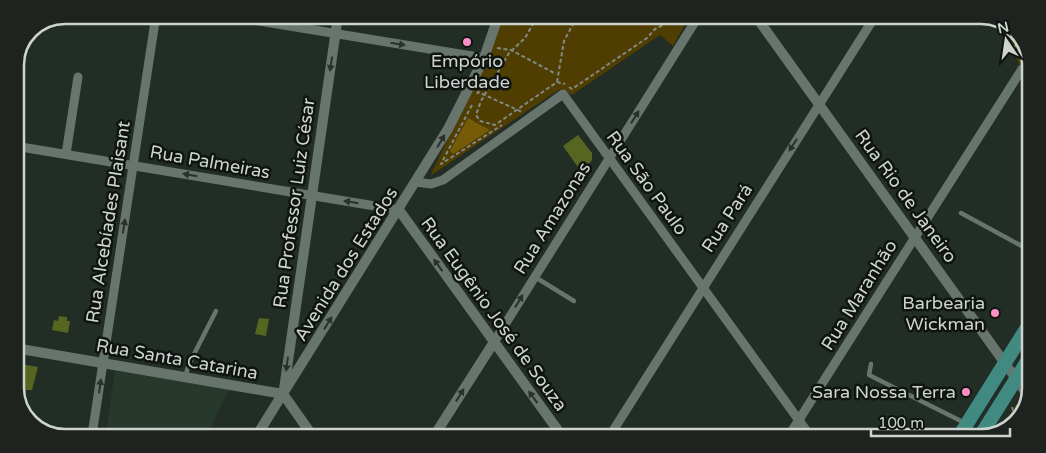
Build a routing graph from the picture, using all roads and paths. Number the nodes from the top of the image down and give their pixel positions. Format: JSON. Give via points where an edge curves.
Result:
{"nodes":[{"id":1,"x":155,"y":24,"type":"edge"},
{"id":2,"x":274,"y":24,"type":"edge"},
{"id":3,"x":337,"y":24,"type":"edge"},
{"id":4,"x":496,"y":24,"type":"edge"},
{"id":5,"x":533,"y":24,"type":"edge"},
{"id":6,"x":573,"y":24,"type":"edge"},
{"id":7,"x":664,"y":24,"type":"edge"},
{"id":8,"x":694,"y":24,"type":"edge"},
{"id":9,"x":761,"y":24,"type":"edge"},
{"id":10,"x":870,"y":24,"type":"edge"},
{"id":11,"x":335,"y":35,"type":"junction"},
{"id":12,"x":1017,"y":45,"type":"edge"},
{"id":13,"x":1014,"y":47,"type":"dead end"},
{"id":14,"x":511,"y":50,"type":"junction"},
{"id":15,"x":484,"y":58,"type":"junction"},
{"id":16,"x":1022,"y":69,"type":"dead end"},
{"id":17,"x":556,"y":74,"type":"junction"},
{"id":18,"x":78,"y":78,"type":"dead end"},
{"id":19,"x":556,"y":82,"type":"junction"},
{"id":20,"x":563,"y":94,"type":"joint"},
{"id":21,"x":485,"y":95,"type":"junction"},
{"id":22,"x":819,"y":104,"type":"junction"},
{"id":23,"x":516,"y":110,"type":"junction"},
{"id":24,"x":514,"y":118,"type":"dead end"},
{"id":25,"x":506,"y":123,"type":"dead end"},
{"id":26,"x":24,"y":147,"type":"edge"},
{"id":27,"x":66,"y":154,"type":"junction"},
{"id":28,"x":609,"y":158,"type":"junction"},
{"id":29,"x":133,"y":166,"type":"junction"},
{"id":30,"x":416,"y":182,"type":"junction"},
{"id":31,"x":311,"y":196,"type":"junction"},
{"id":32,"x":399,"y":210,"type":"junction"},
{"id":33,"x":961,"y":213,"type":"dead end"},
{"id":34,"x":915,"y":237,"type":"junction"},
{"id":35,"x":1022,"y":246,"type":"edge"},
{"id":36,"x":534,"y":277,"type":"junction"},
{"id":37,"x":702,"y":287,"type":"junction"},
{"id":38,"x":574,"y":301,"type":"dead end"},
{"id":39,"x":216,"y":311,"type":"dead end"},
{"id":40,"x":1022,"y":336,"type":"edge"},
{"id":41,"x":494,"y":342,"type":"junction"},
{"id":42,"x":24,"y":350,"type":"edge"},
{"id":43,"x":103,"y":363,"type":"junction"},
{"id":44,"x":1005,"y":363,"type":"junction"},
{"id":45,"x":871,"y":364,"type":"dead end"},
{"id":46,"x":1022,"y":369,"type":"edge"},
{"id":47,"x":185,"y":377,"type":"junction"},
{"id":48,"x":1016,"y":378,"type":"junction"},
{"id":49,"x":1022,"y":386,"type":"edge"},
{"id":50,"x":283,"y":394,"type":"junction"},
{"id":51,"x":798,"y":420,"type":"junction"},
{"id":52,"x":967,"y":424,"type":"junction"},
{"id":53,"x":93,"y":429,"type":"edge"},
{"id":54,"x":261,"y":429,"type":"edge"},
{"id":55,"x":308,"y":429,"type":"edge"},
{"id":56,"x":438,"y":429,"type":"edge"},
{"id":57,"x":557,"y":429,"type":"edge"},
{"id":58,"x":613,"y":429,"type":"edge"},
{"id":59,"x":793,"y":429,"type":"edge"},
{"id":60,"x":805,"y":429,"type":"edge"},
{"id":61,"x":964,"y":429,"type":"edge"},
{"id":62,"x":985,"y":429,"type":"edge"}],
"edges":[{"from":1,"to":29,"type":"street","name":"Rua Alcebíades Plaisant"},
{"from":2,"to":11,"type":"street"},
{"from":3,"to":11,"type":"street","name":"Rua Professor Luiz César"},
{"from":4,"to":15,"type":"street"},
{"from":5,"to":14,"type":"path","via":[[518,48]]},
{"from":6,"to":17,"type":"path","via":[[564,41]]},
{"from":7,"to":19,"type":"path","via":[[584,82],[572,88]]},
{"from":28,"to":8,"type":"street","name":"Rua Amazonas","one_way":true},
{"from":9,"to":22,"type":"street","name":"Rua Rio de Janeiro"},
{"from":10,"to":22,"type":"street","name":"Rua Pará"},
{"from":11,"to":15,"type":"street","one_way":true},
{"from":11,"to":31,"type":"street","name":"Rua Professor Luiz César","one_way":true},
{"from":12,"to":13,"type":"path"},
{"from":14,"to":15,"type":"path","via":[[494,48]]},
{"from":14,"to":17,"type":"path"},
{"from":14,"to":21,"type":"path"},
{"from":30,"to":15,"type":"street","one_way":true,"via":[[462,105]]},
{"from":16,"to":34,"type":"street","name":"Rua Maranhão"},
{"from":17,"to":19,"type":"path"},
{"from":18,"to":27,"type":"street"},
{"from":19,"to":23,"type":"path"},
{"from":20,"to":28,"type":"street","name":"Rua São Paulo"},
{"from":20,"to":30,"type":"street","name":"Avenida dos Estados","via":[[444,180],[431,184]]},
{"from":21,"to":23,"type":"path"},
{"from":21,"to":23,"type":"path","via":[[476,112],[484,123],[495,126]]},
{"from":21,"to":25,"type":"path","via":[[478,92],[441,164]]},
{"from":22,"to":34,"type":"street","name":"Rua Rio de Janeiro"},
{"from":22,"to":37,"type":"street","name":"Rua Pará","one_way":true},
{"from":23,"to":24,"type":"path","via":[[522,112]]},
{"from":26,"to":27,"type":"street","name":"Rua Palmeiras"},
{"from":27,"to":29,"type":"street","name":"Rua Palmeiras"},
{"from":28,"to":36,"type":"street","name":"Rua Amazonas"},
{"from":28,"to":37,"type":"street","name":"Rua São Paulo"},
{"from":31,"to":29,"type":"street","name":"Rua Palmeiras","one_way":true},
{"from":43,"to":29,"type":"street","name":"Rua Alcebíades Plaisant","one_way":true},
{"from":30,"to":32,"type":"street","name":"Avenida dos Estados"},
{"from":32,"to":31,"type":"street","name":"Rua Palmeiras","one_way":true},
{"from":31,"to":50,"type":"street","name":"Rua Professor Luiz César","one_way":true},
{"from":41,"to":32,"type":"street","name":"Rua Eugênio José de Souza","one_way":true},
{"from":50,"to":32,"type":"street","name":"Avenida dos Estados","one_way":true},
{"from":33,"to":35,"type":"lane"},
{"from":34,"to":44,"type":"street","name":"Rua Rio de Janeiro"},
{"from":34,"to":51,"type":"street","name":"Rua Maranhão"},
{"from":36,"to":38,"type":"lane"},
{"from":41,"to":36,"type":"street","name":"Rua Amazonas","one_way":true},
{"from":37,"to":51,"type":"street","name":"Rua São Paulo"},
{"from":37,"to":58,"type":"street","name":"Rua Pará"},
{"from":39,"to":47,"type":"lane"},
{"from":40,"to":44,"type":"main road"},
{"from":56,"to":41,"type":"street","name":"Rua Amazonas","one_way":true},
{"from":57,"to":41,"type":"street","name":"Rua Eugênio José de Souza","one_way":true},
{"from":42,"to":43,"type":"street","name":"Rua Santa Catarina"},
{"from":43,"to":47,"type":"street","name":"Rua Santa Catarina"},
{"from":53,"to":43,"type":"street","name":"Rua Alcebíades Plaisant","one_way":true},
{"from":44,"to":48,"type":"street","name":"Rua Rio de Janeiro"},
{"from":44,"to":52,"type":"main road"},
{"from":45,"to":52,"type":"lane","via":[[869,375]]},
{"from":46,"to":48,"type":"main road"},
{"from":47,"to":50,"type":"street","name":"Rua Santa Catarina"},
{"from":48,"to":49,"type":"street","name":"Rua Rio de Janeiro"},
{"from":48,"to":62,"type":"main road"},
{"from":50,"to":54,"type":"street","name":"Avenida dos Estados"},
{"from":50,"to":55,"type":"street"},
{"from":51,"to":59,"type":"street","name":"Rua Maranhão"},
{"from":51,"to":60,"type":"street","name":"Rua São Paulo"},
{"from":52,"to":61,"type":"main road"}]}
